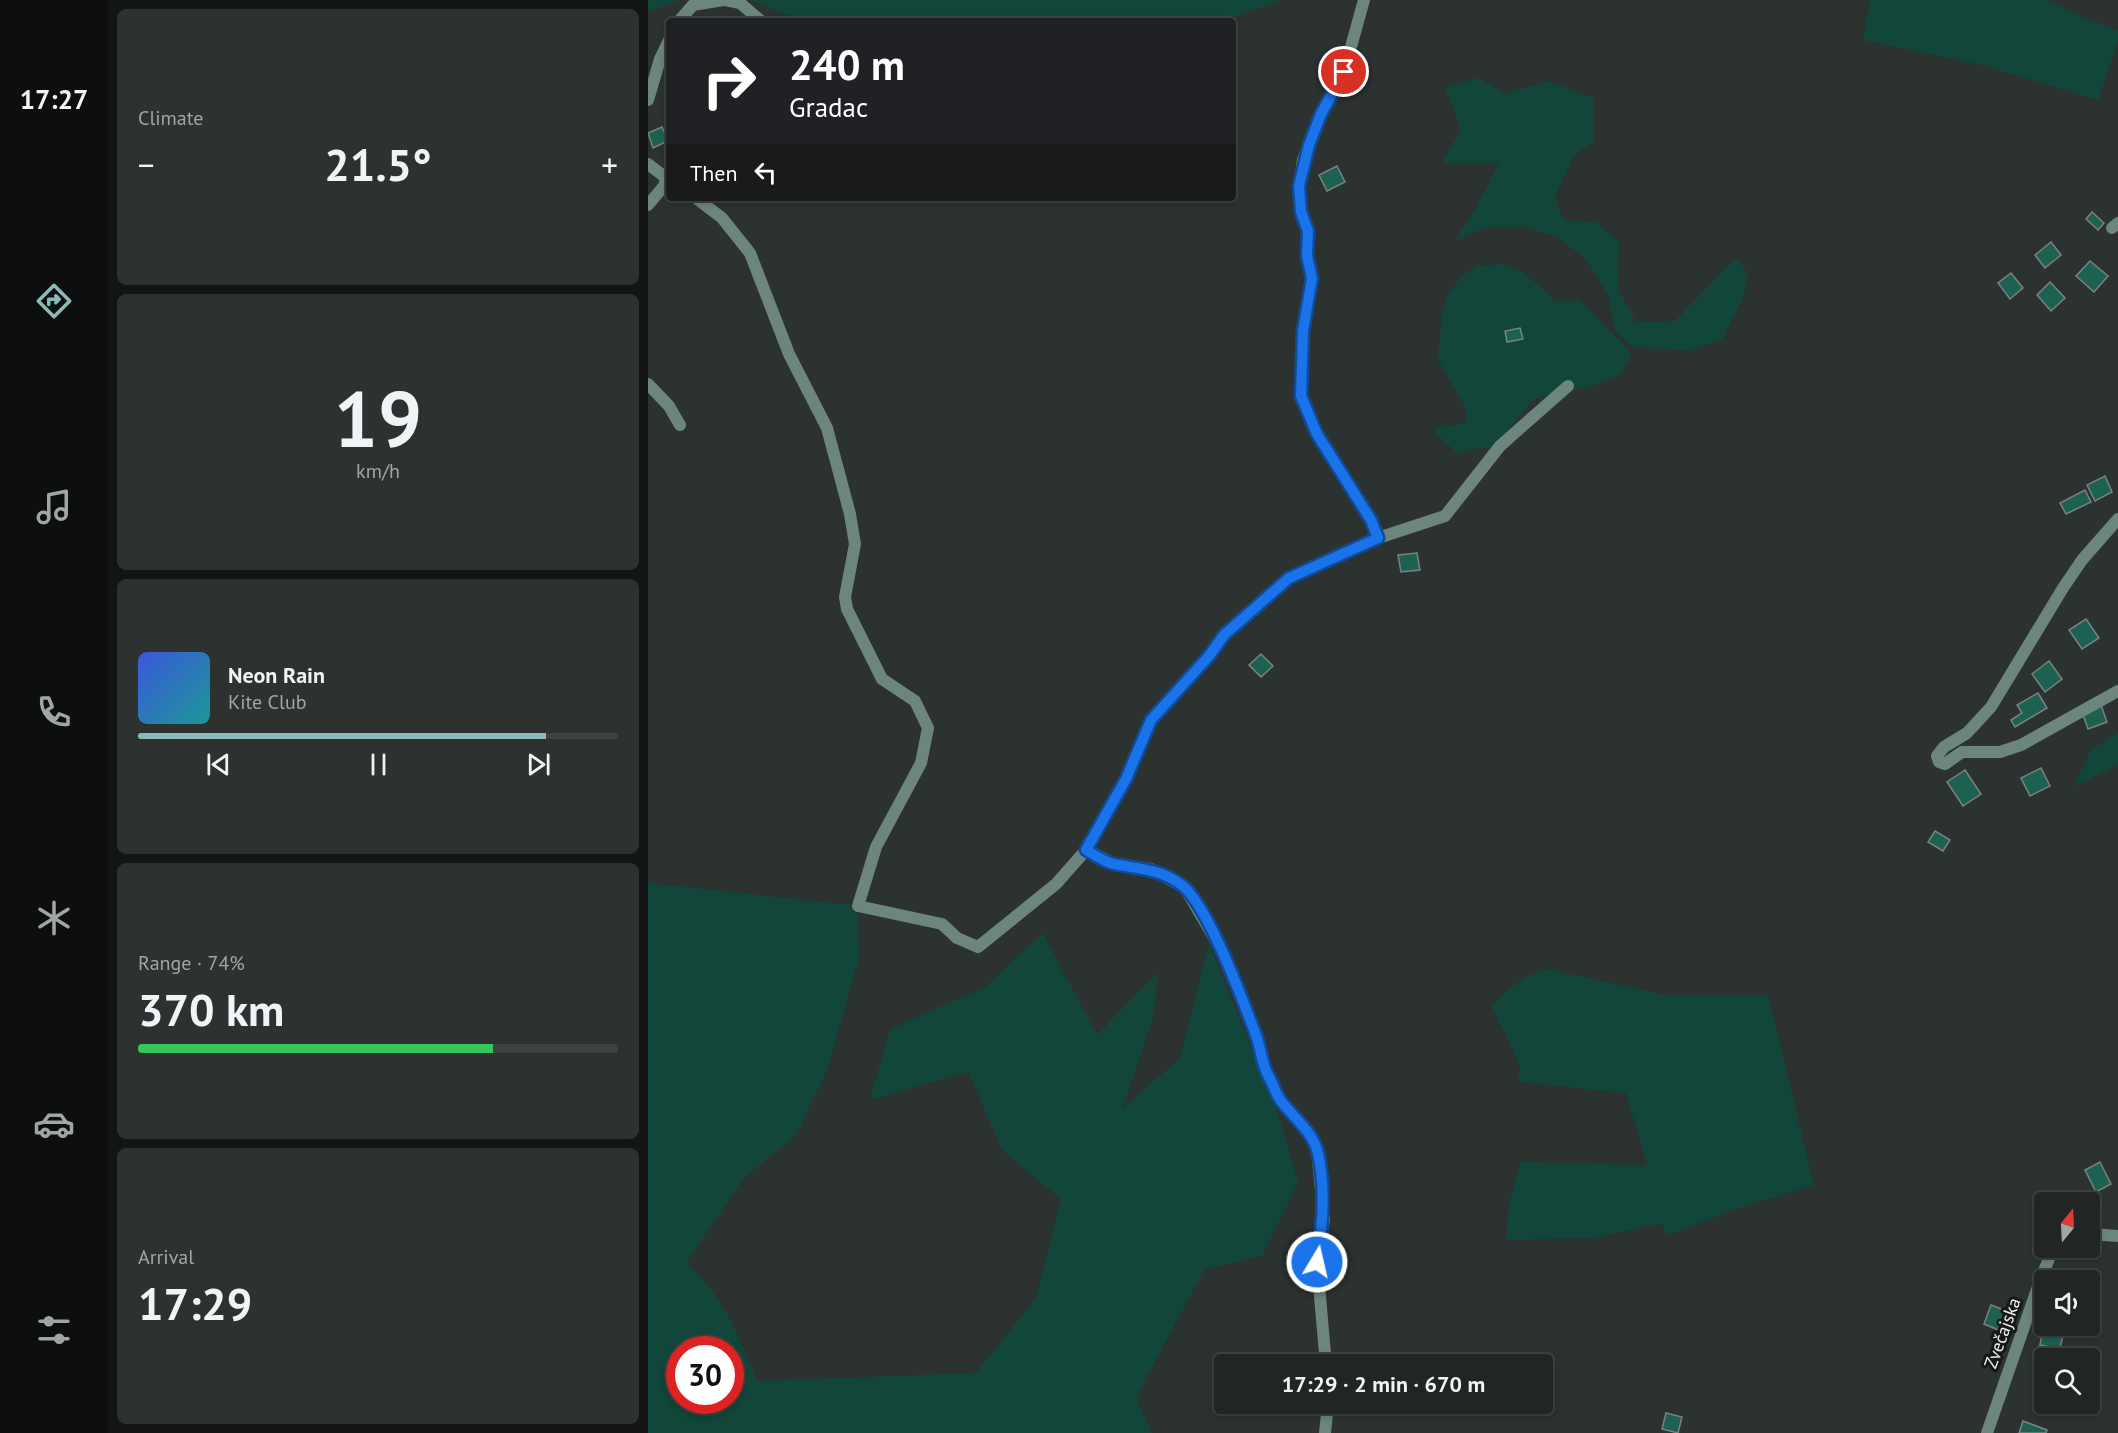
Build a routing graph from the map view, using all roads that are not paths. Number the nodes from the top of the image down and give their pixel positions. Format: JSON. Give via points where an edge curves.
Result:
{"nodes":[{"id":1,"x":724,"y":0,"type":"edge"},
{"id":2,"x":1364,"y":0,"type":"edge"},
{"id":3,"x":682,"y":18,"type":"edge"},
{"id":4,"x":758,"y":18,"type":"edge"},
{"id":5,"x":666,"y":46,"type":"edge"},
{"id":6,"x":648,"y":100,"type":"edge"},
{"id":7,"x":648,"y":164,"type":"edge"},
{"id":8,"x":666,"y":178,"type":"edge"},
{"id":9,"x":666,"y":182,"type":"edge"},
{"id":10,"x":700,"y":201,"type":"edge"},
{"id":11,"x":648,"y":205,"type":"edge"},
{"id":12,"x":648,"y":384,"type":"edge"},
{"id":13,"x":1568,"y":386,"type":"dead end"},
{"id":14,"x":680,"y":425,"type":"dead end"},
{"id":15,"x":2118,"y":519,"type":"edge"},
{"id":16,"x":1378,"y":538,"type":"junction"},
{"id":17,"x":2118,"y":691,"type":"edge"},
{"id":18,"x":1086,"y":850,"type":"junction"},
{"id":19,"x":2100,"y":1235,"type":"edge"},
{"id":20,"x":2118,"y":1236,"type":"edge"},
{"id":21,"x":2049,"y":1258,"type":"edge"},
{"id":22,"x":1325,"y":1354,"type":"edge"},
{"id":23,"x":1327,"y":1414,"type":"edge"},
{"id":24,"x":1325,"y":1433,"type":"edge"},
{"id":25,"x":1987,"y":1433,"type":"edge"}],
"edges":[{"from":1,"to":3,"type":"street","via":[[693,5]]},
{"from":1,"to":4,"type":"street","via":[[740,3]]},
{"from":2,"to":16,"type":"street","via":[[1344,72],[1321,114],[1301,169],[1301,212],[1308,231],[1307,256],[1312,278],[1303,331],[1301,396],[1317,434],[1371,520]]},
{"from":5,"to":6,"type":"street"},
{"from":7,"to":8,"type":"street"},
{"from":9,"to":11,"type":"street"},
{"from":10,"to":18,"type":"street","via":[[722,218],[750,252],[789,354],[827,428],[855,544],[845,597],[847,609],[882,679],[915,701],[928,728],[921,763],[876,847],[858,906],[942,924],[957,938],[978,947],[1056,884]]},
{"from":12,"to":14,"type":"street","via":[[669,406]]},
{"from":13,"to":16,"type":"street","via":[[1500,446],[1445,516]]},
{"from":15,"to":17,"type":"street","via":[[2063,588],[1991,707],[1967,733],[1944,747],[1937,756],[1939,762],[1945,764],[1962,752],[2000,752],[2021,745]]},
{"from":16,"to":18,"type":"street","via":[[1289,578],[1224,635],[1151,720],[1126,779]]},
{"from":18,"to":22,"type":"street","via":[[1115,864],[1151,869],[1185,888],[1222,951],[1280,1100],[1317,1150],[1324,1220],[1317,1262]]},
{"from":19,"to":20,"type":"street"},
{"from":21,"to":25,"type":"street","name":"Zvečajska"},
{"from":23,"to":24,"type":"street"}]}
